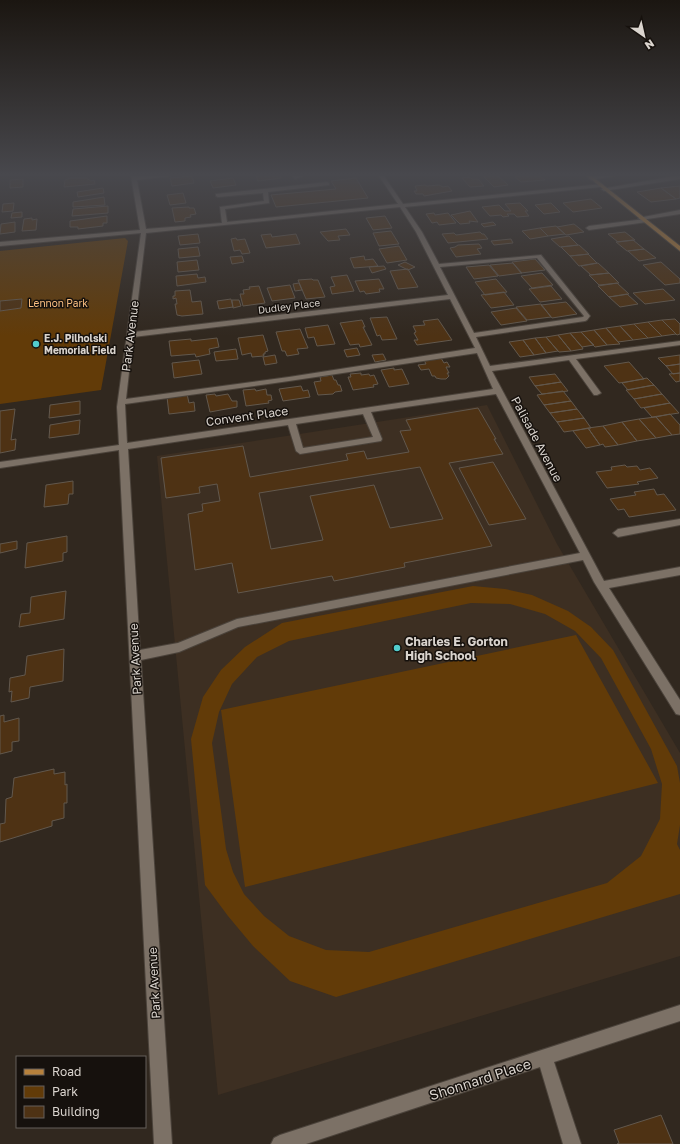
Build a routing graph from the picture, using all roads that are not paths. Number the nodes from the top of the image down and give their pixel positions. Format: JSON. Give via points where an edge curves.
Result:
{"nodes":[{"id":1,"x":163,"y":229,"type":"edge"},
{"id":2,"x":417,"y":229,"type":"edge"},
{"id":3,"x":656,"y":229,"type":"edge"},
{"id":4,"x":144,"y":231,"type":"junction"},
{"id":5,"x":0,"y":244,"type":"edge"},
{"id":6,"x":680,"y":249,"type":"edge"},
{"id":7,"x":436,"y":266,"type":"junction"},
{"id":8,"x":452,"y":297,"type":"junction"},
{"id":9,"x":130,"y":335,"type":"junction"},
{"id":10,"x":472,"y":335,"type":"junction"},
{"id":11,"x":680,"y":343,"type":"edge"},
{"id":12,"x":479,"y":350,"type":"junction"},
{"id":13,"x":571,"y":358,"type":"junction"},
{"id":14,"x":488,"y":369,"type":"junction"},
{"id":15,"x":498,"y":390,"type":"junction"},
{"id":16,"x":597,"y":393,"type":"dead end"},
{"id":17,"x":122,"y":402,"type":"junction"},
{"id":18,"x":366,"y":410,"type":"junction"},
{"id":19,"x":291,"y":422,"type":"junction"},
{"id":20,"x":123,"y":446,"type":"junction"},
{"id":21,"x":0,"y":465,"type":"edge"},
{"id":22,"x":680,"y":522,"type":"edge"},
{"id":23,"x":618,"y":533,"type":"dead end"},
{"id":24,"x":586,"y":556,"type":"junction"},
{"id":25,"x":680,"y":571,"type":"edge"},
{"id":26,"x":602,"y":585,"type":"junction"},
{"id":27,"x":135,"y":656,"type":"junction"},
{"id":28,"x":680,"y":710,"type":"edge"},
{"id":29,"x":680,"y":1013,"type":"edge"},
{"id":30,"x":545,"y":1058,"type":"junction"},
{"id":31,"x":163,"y":1144,"type":"edge"},
{"id":32,"x":280,"y":1144,"type":"edge"},
{"id":33,"x":572,"y":1144,"type":"edge"}],
"edges":[{"from":1,"to":4,"type":"street"},
{"from":2,"to":7,"type":"street","name":"Palisade Avenue"},
{"from":3,"to":6,"type":"main road"},
{"from":4,"to":5,"type":"street"},
{"from":4,"to":9,"type":"street","name":"Park Avenue"},
{"from":7,"to":8,"type":"street","name":"Palisade Avenue"},
{"from":7,"to":10,"type":"street","via":[[539,256],[587,316],[585,319]]},
{"from":8,"to":9,"type":"street","name":"Dudley Place"},
{"from":8,"to":10,"type":"street","name":"Palisade Avenue"},
{"from":9,"to":17,"type":"street","name":"Park Avenue"},
{"from":10,"to":12,"type":"street","name":"Palisade Avenue"},
{"from":11,"to":13,"type":"street"},
{"from":12,"to":14,"type":"street","name":"Palisade Avenue"},
{"from":12,"to":17,"type":"street"},
{"from":13,"to":14,"type":"street"},
{"from":13,"to":16,"type":"street"},
{"from":14,"to":15,"type":"street","name":"Palisade Avenue"},
{"from":15,"to":18,"type":"street","name":"Convent Place"},
{"from":15,"to":24,"type":"street","name":"Palisade Avenue"},
{"from":17,"to":20,"type":"street","name":"Park Avenue"},
{"from":18,"to":19,"type":"street","name":"Convent Place"},
{"from":18,"to":19,"type":"street","via":[[378,439],[300,451]]},
{"from":19,"to":20,"type":"street","name":"Convent Place"},
{"from":20,"to":21,"type":"street","name":"Convent Place"},
{"from":20,"to":27,"type":"street","name":"Park Avenue"},
{"from":22,"to":23,"type":"street"},
{"from":24,"to":26,"type":"street","name":"Palisade Avenue"},
{"from":24,"to":27,"type":"street","via":[[237,623],[179,647]]},
{"from":25,"to":26,"type":"street"},
{"from":26,"to":28,"type":"street","name":"Palisade Avenue"},
{"from":27,"to":31,"type":"street","name":"Park Avenue"},
{"from":29,"to":30,"type":"street","name":"Shonnard Place"},
{"from":30,"to":32,"type":"street","name":"Shonnard Place"},
{"from":30,"to":33,"type":"street"}]}
